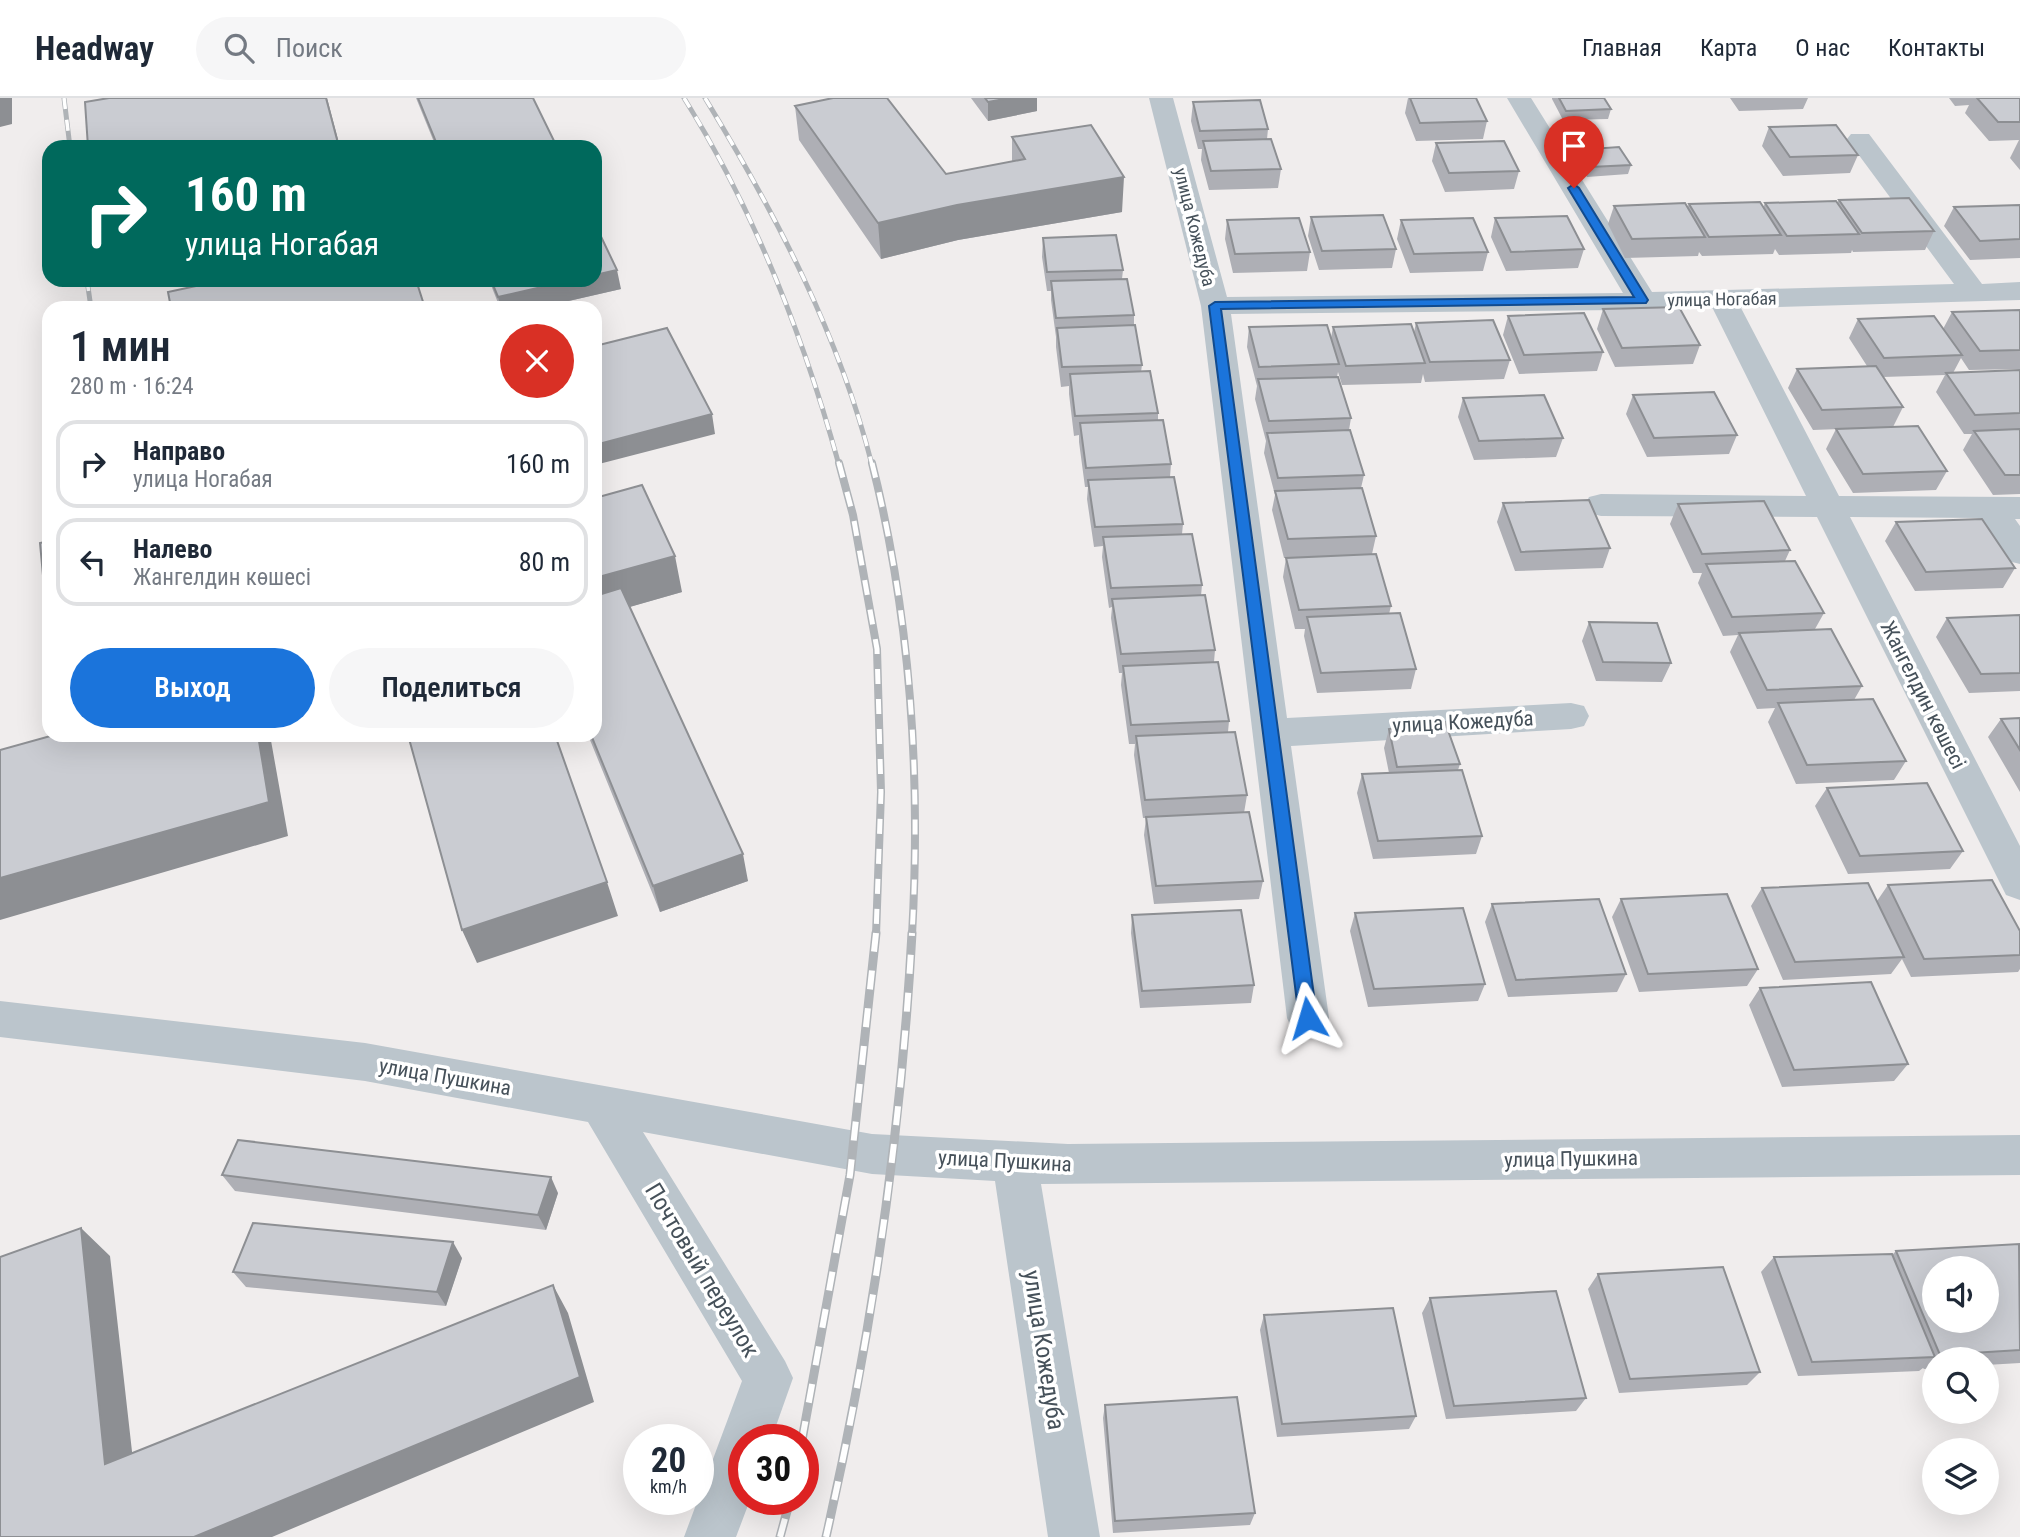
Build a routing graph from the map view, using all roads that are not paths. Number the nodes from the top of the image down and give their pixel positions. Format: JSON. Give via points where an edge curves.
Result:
{"nodes":[{"id":1,"x":1161,"y":98,"type":"edge"},
{"id":2,"x":1519,"y":98,"type":"edge"},
{"id":3,"x":1860,"y":139,"type":"dead end"},
{"id":4,"x":1973,"y":291,"type":"junction"},
{"id":5,"x":2020,"y":291,"type":"edge"},
{"id":6,"x":1642,"y":300,"type":"junction"},
{"id":7,"x":1723,"y":300,"type":"junction"},
{"id":8,"x":1215,"y":306,"type":"junction"},
{"id":9,"x":1601,"y":505,"type":"dead end"},
{"id":10,"x":1826,"y":506,"type":"junction"},
{"id":11,"x":2007,"y":509,"type":"edge"},
{"id":12,"x":2020,"y":553,"type":"edge"},
{"id":13,"x":1571,"y":716,"type":"dead end"},
{"id":14,"x":1271,"y":733,"type":"junction"},
{"id":15,"x":2020,"y":884,"type":"edge"},
{"id":16,"x":1308,"y":1018,"type":"dead end"},
{"id":17,"x":0,"y":1019,"type":"edge"},
{"id":18,"x":602,"y":1105,"type":"junction"},
{"id":19,"x":2020,"y":1154,"type":"edge"},
{"id":20,"x":1015,"y":1162,"type":"junction"},
{"id":21,"x":752,"y":1424,"type":"edge"},
{"id":22,"x":728,"y":1489,"type":"edge"},
{"id":23,"x":710,"y":1537,"type":"edge"},
{"id":24,"x":1074,"y":1537,"type":"edge"}],
"edges":[{"from":1,"to":8,"type":"street","name":"улица Кожедуба"},
{"from":2,"to":6,"type":"street"},
{"from":3,"to":4,"type":"street"},
{"from":4,"to":5,"type":"street","name":"улица Ногабая"},
{"from":4,"to":7,"type":"street","name":"улица Ногабая"},
{"from":6,"to":7,"type":"street","name":"улица Ногабая"},
{"from":6,"to":8,"type":"street","name":"улица Ногабая"},
{"from":7,"to":10,"type":"street","name":"Жангелдин көшесі"},
{"from":8,"to":14,"type":"street","name":"улица Кожедуба"},
{"from":9,"to":10,"type":"street"},
{"from":10,"to":11,"type":"street"},
{"from":10,"to":15,"type":"street","name":"Жангелдин көшесі"},
{"from":11,"to":12,"type":"street"},
{"from":13,"to":14,"type":"street","name":"улица Кожедуба"},
{"from":14,"to":16,"type":"street","name":"улица Кожедуба"},
{"from":17,"to":18,"type":"street","name":"улица Пушкина","via":[[365,1062]]},
{"from":18,"to":20,"type":"street","name":"улица Пушкина","via":[[872,1154]]},
{"from":18,"to":21,"type":"street","name":"Почтовый переулок","via":[[768,1378]]},
{"from":19,"to":20,"type":"street","name":"улица Пушкина"},
{"from":20,"to":24,"type":"street","name":"улица Кожедуба"},
{"from":22,"to":23,"type":"street","name":"Почтовый переулок"}]}
